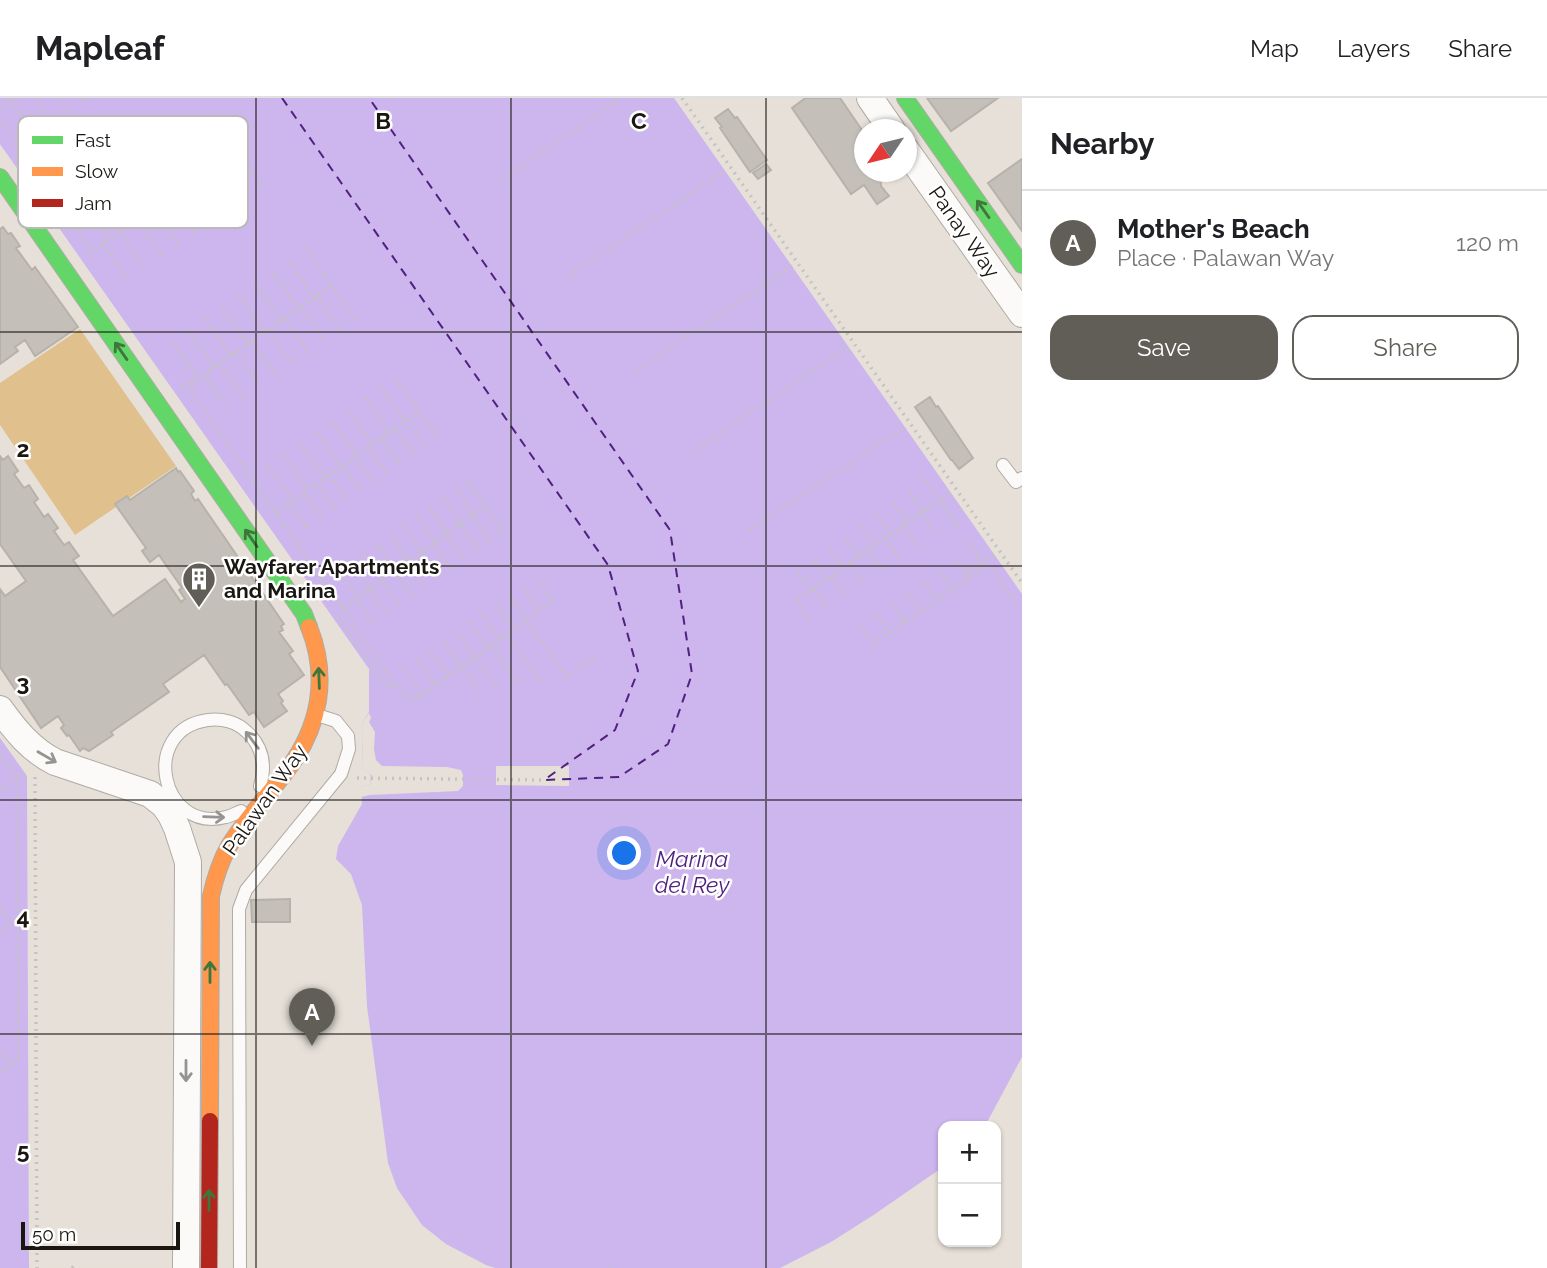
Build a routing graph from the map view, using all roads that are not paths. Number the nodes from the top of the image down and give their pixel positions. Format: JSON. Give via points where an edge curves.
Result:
{"nodes":[{"id":1,"x":870,"y":98,"type":"edge"},
{"id":2,"x":905,"y":98,"type":"edge"},
{"id":3,"x":884,"y":119,"type":"edge"},
{"id":4,"x":917,"y":166,"type":"edge"},
{"id":5,"x":0,"y":177,"type":"edge"},
{"id":6,"x":18,"y":203,"type":"edge"},
{"id":7,"x":35,"y":228,"type":"edge"},
{"id":8,"x":1022,"y":265,"type":"edge"},
{"id":9,"x":1022,"y":314,"type":"edge"},
{"id":10,"x":1003,"y":465,"type":"dead end"},
{"id":11,"x":1022,"y":478,"type":"edge"},
{"id":12,"x":0,"y":709,"type":"edge"},
{"id":13,"x":316,"y":715,"type":"junction"},
{"id":14,"x":150,"y":794,"type":"junction"},
{"id":15,"x":268,"y":794,"type":"junction"},
{"id":16,"x":176,"y":800,"type":"junction"},
{"id":17,"x":252,"y":802,"type":"junction"},
{"id":18,"x":186,"y":1268,"type":"edge"},
{"id":19,"x":209,"y":1268,"type":"edge"},
{"id":20,"x":240,"y":1268,"type":"edge"}],
"edges":[{"from":1,"to":3,"type":"street"},
{"from":8,"to":2,"type":"street","name":"Panay Way","one_way":true},
{"from":4,"to":9,"type":"street","name":"Panay Way"},
{"from":6,"to":5,"type":"street","name":"Palawan Way","one_way":true},
{"from":13,"to":7,"type":"street","name":"Palawan Way","one_way":true,"via":[[321,684],[317,650],[304,614]]},
{"from":10,"to":11,"type":"lane","via":[[1016,482]]},
{"from":12,"to":14,"type":"street","one_way":true,"via":[[33,764],[54,762]]},
{"from":13,"to":15,"type":"street","name":"Palawan Way","via":[[307,740]]},
{"from":13,"to":20,"type":"lane","via":[[336,721],[348,736],[341,774],[246,890],[239,909]]},
{"from":14,"to":16,"type":"lane"},
{"from":14,"to":18,"type":"street","one_way":true,"via":[[171,815],[188,862]]},
{"from":15,"to":17,"type":"lane"},
{"from":19,"to":15,"type":"street","name":"Palawan Way","one_way":true,"via":[[211,896],[224,856]]},
{"from":16,"to":17,"type":"lane","one_way":true,"via":[[184,809],[211,819],[225,818]]},
{"from":17,"to":16,"type":"lane","one_way":true,"via":[[264,774],[256,742],[245,730],[216,719],[186,728],[167,753],[167,785]]}]}
